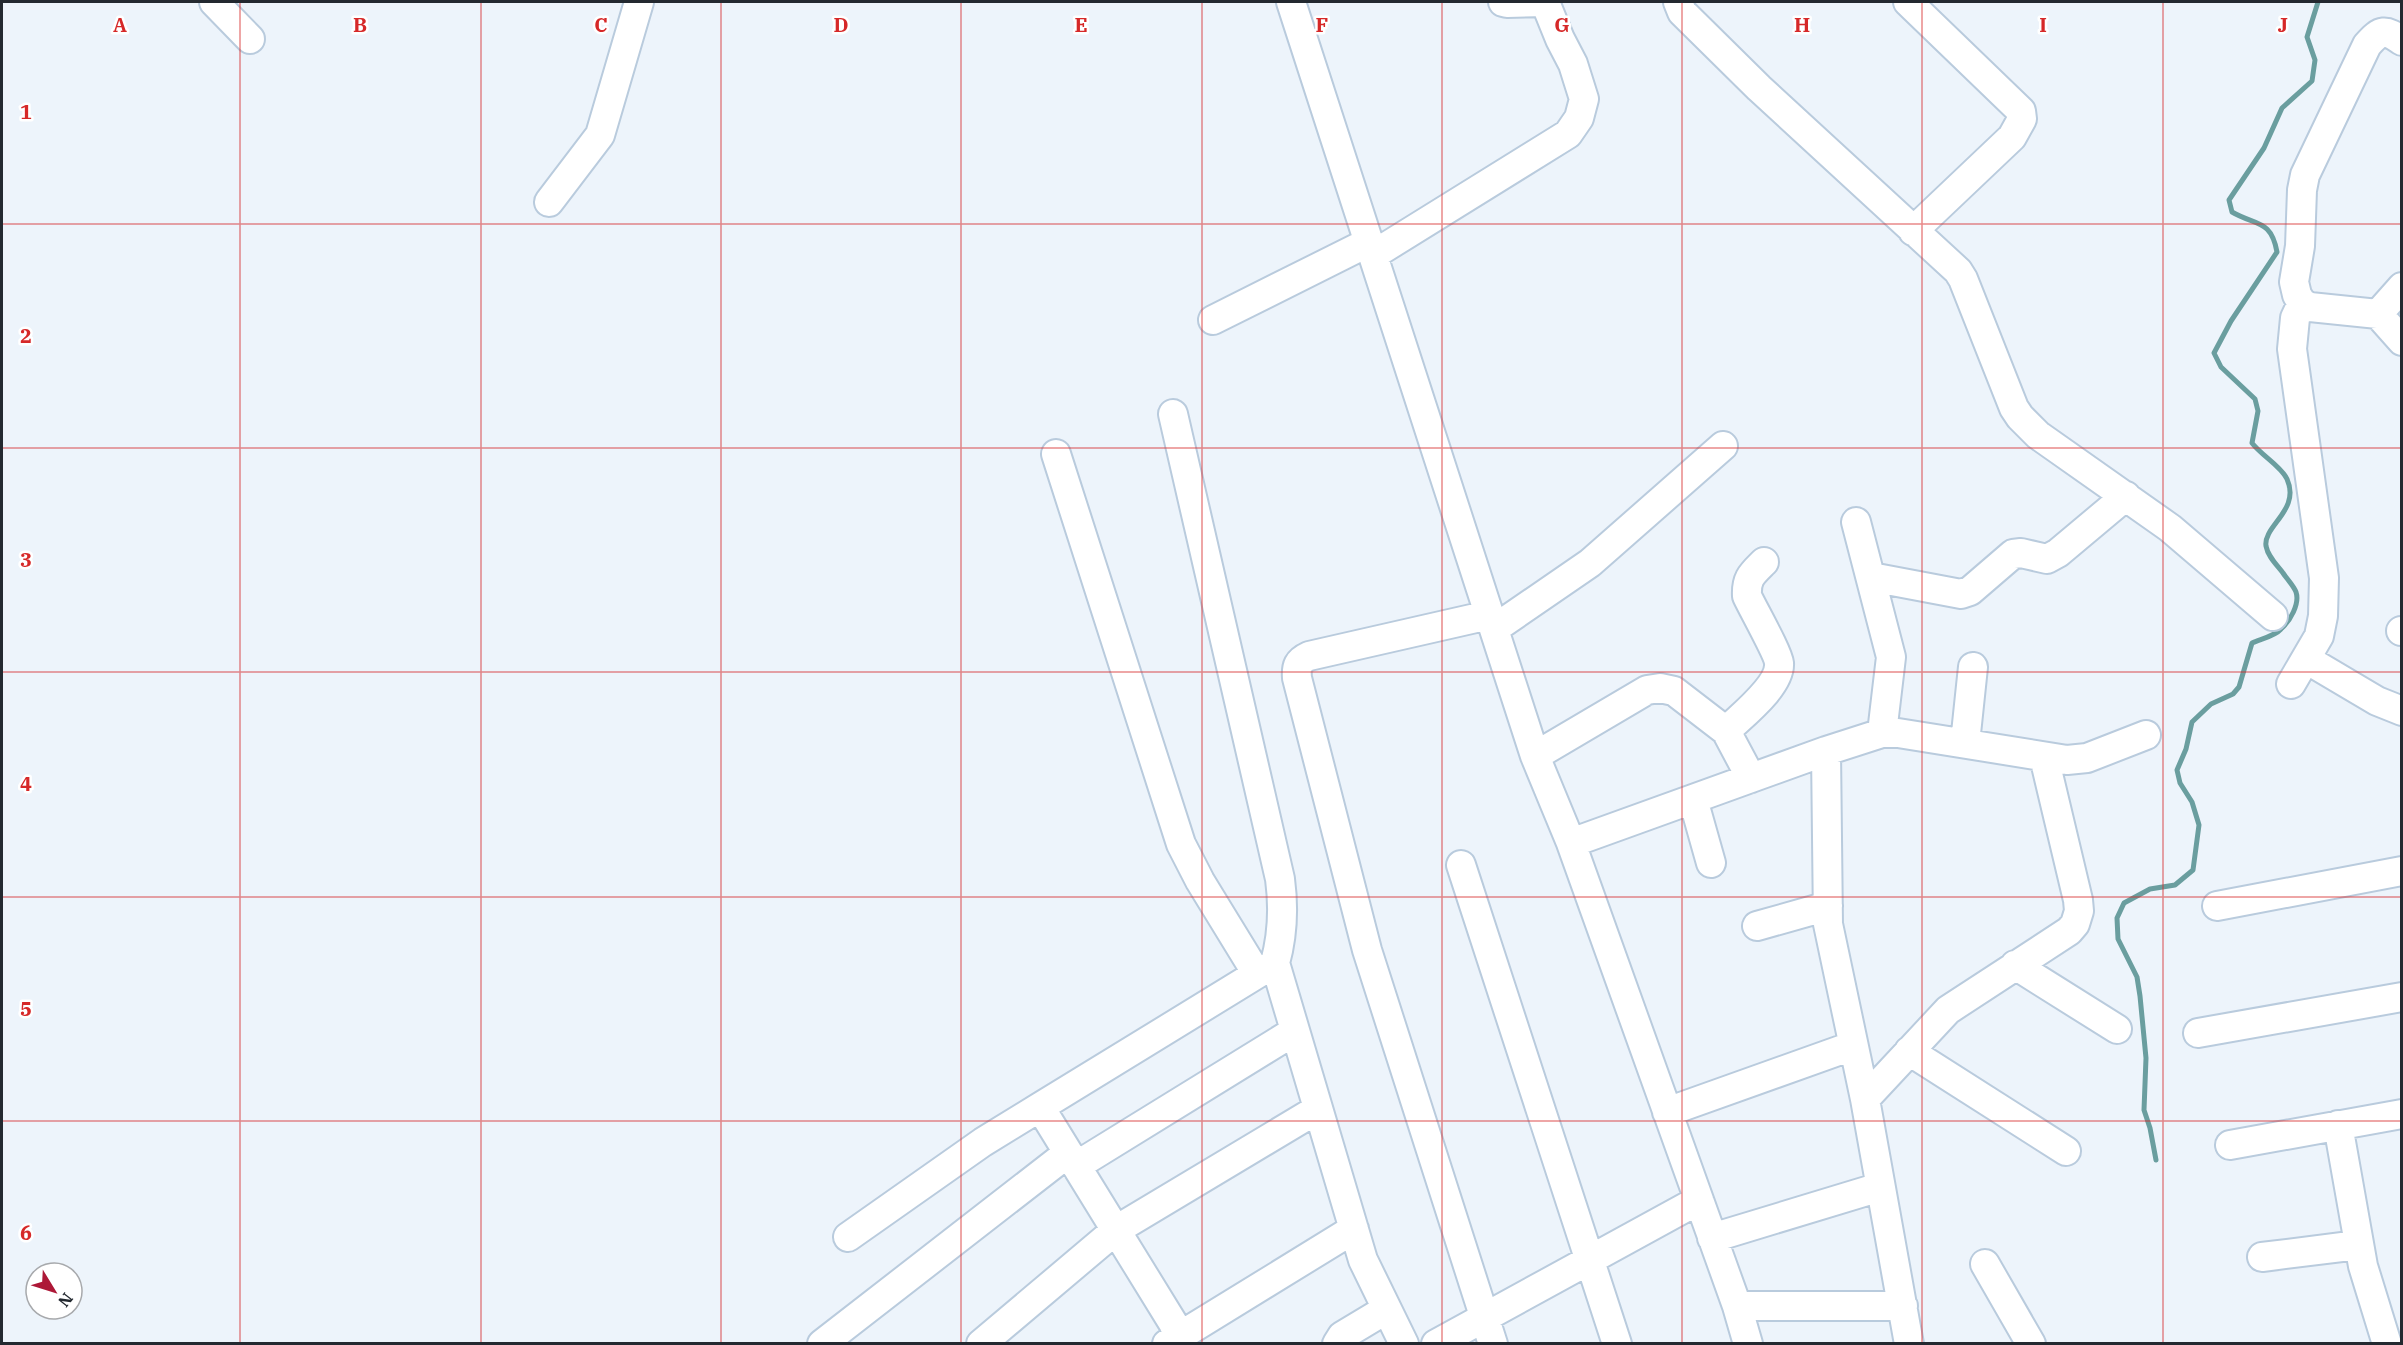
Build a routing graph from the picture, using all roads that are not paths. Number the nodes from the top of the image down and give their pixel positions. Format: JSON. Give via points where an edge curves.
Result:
{"nodes":[{"id":1,"x":214,"y":2,"type":"edge"},
{"id":2,"x":639,"y":2,"type":"edge"},
{"id":3,"x":1291,"y":2,"type":"edge"},
{"id":4,"x":1503,"y":2,"type":"edge"},
{"id":5,"x":1678,"y":2,"type":"edge"},
{"id":6,"x":1908,"y":2,"type":"edge"},
{"id":7,"x":250,"y":39,"type":"dead end"},
{"id":8,"x":2402,"y":41,"type":"edge"},
{"id":9,"x":549,"y":202,"type":"dead end"},
{"id":10,"x":1913,"y":231,"type":"junction"},
{"id":11,"x":1371,"y":248,"type":"junction"},
{"id":12,"x":2402,"y":287,"type":"edge"},
{"id":13,"x":2302,"y":303,"type":"junction"},
{"id":14,"x":2378,"y":314,"type":"junction"},
{"id":15,"x":1213,"y":320,"type":"dead end"},
{"id":16,"x":2402,"y":341,"type":"edge"},
{"id":17,"x":1173,"y":414,"type":"dead end"},
{"id":18,"x":1723,"y":446,"type":"dead end"},
{"id":19,"x":1056,"y":454,"type":"dead end"},
{"id":20,"x":2126,"y":496,"type":"junction"},
{"id":21,"x":1856,"y":522,"type":"dead end"},
{"id":22,"x":1764,"y":562,"type":"dead end"},
{"id":23,"x":1871,"y":577,"type":"junction"},
{"id":24,"x":2273,"y":616,"type":"dead end"},
{"id":25,"x":1492,"y":622,"type":"junction"},
{"id":26,"x":2306,"y":660,"type":"junction"},
{"id":27,"x":1973,"y":667,"type":"dead end"},
{"id":28,"x":2291,"y":684,"type":"dead end"},
{"id":29,"x":2402,"y":711,"type":"edge"},
{"id":30,"x":1726,"y":731,"type":"junction"},
{"id":31,"x":1882,"y":733,"type":"junction"},
{"id":32,"x":2146,"y":735,"type":"dead end"},
{"id":33,"x":1965,"y":743,"type":"junction"},
{"id":34,"x":1826,"y":751,"type":"junction"},
{"id":35,"x":1535,"y":756,"type":"junction"},
{"id":36,"x":2044,"y":757,"type":"junction"},
{"id":37,"x":1751,"y":778,"type":"junction"},
{"id":38,"x":1693,"y":799,"type":"junction"},
{"id":39,"x":1571,"y":843,"type":"junction"},
{"id":40,"x":1711,"y":863,"type":"dead end"},
{"id":41,"x":1461,"y":865,"type":"dead end"},
{"id":42,"x":2402,"y":872,"type":"edge"},
{"id":43,"x":1828,"y":906,"type":"junction"},
{"id":44,"x":2217,"y":906,"type":"dead end"},
{"id":45,"x":1757,"y":926,"type":"dead end"},
{"id":46,"x":2015,"y":965,"type":"junction"},
{"id":47,"x":1266,"y":968,"type":"junction"},
{"id":48,"x":2402,"y":997,"type":"edge"},
{"id":49,"x":2117,"y":1029,"type":"dead end"},
{"id":50,"x":1295,"y":1031,"type":"junction"},
{"id":51,"x":2198,"y":1033,"type":"dead end"},
{"id":52,"x":1852,"y":1046,"type":"junction"},
{"id":53,"x":1909,"y":1051,"type":"junction"},
{"id":54,"x":1865,"y":1099,"type":"junction"},
{"id":55,"x":1040,"y":1107,"type":"junction"},
{"id":56,"x":1318,"y":1109,"type":"junction"},
{"id":57,"x":1667,"y":1112,"type":"junction"},
{"id":58,"x":2402,"y":1114,"type":"edge"},
{"id":59,"x":2338,"y":1125,"type":"junction"},
{"id":60,"x":2230,"y":1145,"type":"dead end"},
{"id":61,"x":2066,"y":1151,"type":"dead end"},
{"id":62,"x":1072,"y":1159,"type":"junction"},
{"id":63,"x":1880,"y":1187,"type":"junction"},
{"id":64,"x":1698,"y":1200,"type":"junction"},
{"id":65,"x":1354,"y":1229,"type":"junction"},
{"id":66,"x":1116,"y":1230,"type":"junction"},
{"id":67,"x":848,"y":1237,"type":"dead end"},
{"id":68,"x":1712,"y":1238,"type":"junction"},
{"id":69,"x":2358,"y":1245,"type":"junction"},
{"id":70,"x":2262,"y":1257,"type":"dead end"},
{"id":71,"x":1591,"y":1258,"type":"junction"},
{"id":72,"x":1985,"y":1264,"type":"dead end"},
{"id":73,"x":1737,"y":1306,"type":"junction"},
{"id":74,"x":1903,"y":1306,"type":"junction"},
{"id":75,"x":1387,"y":1309,"type":"junction"},
{"id":76,"x":1488,"y":1330,"type":"edge"},
{"id":77,"x":1176,"y":1341,"type":"edge"},
{"id":78,"x":822,"y":1344,"type":"edge"},
{"id":79,"x":981,"y":1344,"type":"edge"},
{"id":80,"x":1337,"y":1344,"type":"edge"},
{"id":81,"x":1404,"y":1344,"type":"edge"},
{"id":82,"x":1436,"y":1344,"type":"edge"},
{"id":83,"x":1617,"y":1344,"type":"edge"},
{"id":84,"x":1748,"y":1344,"type":"edge"},
{"id":85,"x":1909,"y":1344,"type":"edge"},
{"id":86,"x":2031,"y":1344,"type":"edge"},
{"id":87,"x":2388,"y":1344,"type":"edge"}],
"edges":[{"from":1,"to":7,"type":"street"},
{"from":2,"to":9,"type":"street","via":[[600,135]]},
{"from":3,"to":11,"type":"street"},
{"from":4,"to":11,"type":"street","via":[[1545,2],[1584,99],[1579,118],[1568,134],[1396,242]]},
{"from":5,"to":10,"type":"street","via":[[1682,12],[1759,88]]},
{"from":6,"to":10,"type":"street","via":[[2021,111],[2022,119],[2012,137]]},
{"from":8,"to":13,"type":"street","via":[[2389,32],[2381,32],[2367,45],[2310,161],[2302,190],[2294,282]]},
{"from":10,"to":20,"type":"street","via":[[1964,279],[2020,417],[2038,435]]},
{"from":11,"to":15,"type":"street"},
{"from":11,"to":25,"type":"street"},
{"from":12,"to":14,"type":"street"},
{"from":13,"to":14,"type":"street"},
{"from":13,"to":26,"type":"street","via":[[2295,318],[2292,349],[2325,595],[2319,636]]},
{"from":14,"to":16,"type":"street"},
{"from":17,"to":47,"type":"street","via":[[1280,879],[1282,938]]},
{"from":18,"to":25,"type":"street","via":[[1590,563]]},
{"from":19,"to":47,"type":"street","via":[[1181,844],[1200,880]]},
{"from":20,"to":23,"type":"street","via":[[2058,553],[2047,559],[2013,554],[1970,591],[1961,594]]},
{"from":20,"to":24,"type":"street","via":[[2170,528]]},
{"from":21,"to":23,"type":"street"},
{"from":22,"to":30,"type":"street","via":[[1750,576],[1747,596],[1779,662],[1777,677]]},
{"from":23,"to":31,"type":"street","via":[[1891,657]]},
{"from":25,"to":35,"type":"street"},
{"from":25,"to":76,"type":"street","via":[[1309,656],[1300,660],[1296,668],[1367,950]]},
{"from":26,"to":28,"type":"street"},
{"from":26,"to":29,"type":"street"},
{"from":27,"to":33,"type":"street"},
{"from":30,"to":35,"type":"street","via":[[1674,691],[1660,688],[1647,690]]},
{"from":30,"to":37,"type":"street"},
{"from":31,"to":33,"type":"street","via":[[1911,733]]},
{"from":31,"to":34,"type":"street"},
{"from":32,"to":36,"type":"street","via":[[2087,758]]},
{"from":33,"to":36,"type":"street"},
{"from":34,"to":37,"type":"street"},
{"from":34,"to":43,"type":"street"},
{"from":35,"to":39,"type":"street"},
{"from":36,"to":46,"type":"street","via":[[2079,911],[2069,931]]},
{"from":37,"to":38,"type":"street"},
{"from":38,"to":39,"type":"street"},
{"from":38,"to":40,"type":"street"},
{"from":39,"to":57,"type":"street"},
{"from":41,"to":71,"type":"street"},
{"from":42,"to":44,"type":"street"},
{"from":43,"to":45,"type":"street"},
{"from":43,"to":52,"type":"street","via":[[1828,924]]},
{"from":46,"to":49,"type":"street"},
{"from":46,"to":53,"type":"street","via":[[1948,1010]]},
{"from":47,"to":50,"type":"street"},
{"from":47,"to":55,"type":"street"},
{"from":48,"to":51,"type":"street"},
{"from":50,"to":56,"type":"street"},
{"from":50,"to":62,"type":"street"},
{"from":52,"to":54,"type":"street"},
{"from":52,"to":57,"type":"street"},
{"from":53,"to":54,"type":"street"},
{"from":53,"to":61,"type":"street"},
{"from":54,"to":63,"type":"street"},
{"from":55,"to":62,"type":"street"},
{"from":55,"to":67,"type":"street"},
{"from":56,"to":65,"type":"street"},
{"from":56,"to":66,"type":"street"},
{"from":57,"to":64,"type":"street"},
{"from":58,"to":59,"type":"street"},
{"from":59,"to":60,"type":"street"},
{"from":59,"to":69,"type":"street"},
{"from":62,"to":66,"type":"street"},
{"from":62,"to":78,"type":"street"},
{"from":63,"to":68,"type":"street"},
{"from":63,"to":74,"type":"street"},
{"from":64,"to":68,"type":"street"},
{"from":64,"to":71,"type":"street"},
{"from":65,"to":75,"type":"street","via":[[1363,1260]]},
{"from":65,"to":77,"type":"street"},
{"from":66,"to":77,"type":"street","via":[[1173,1323]]},
{"from":66,"to":79,"type":"street"},
{"from":68,"to":73,"type":"street"},
{"from":69,"to":70,"type":"street"},
{"from":69,"to":87,"type":"street"},
{"from":71,"to":76,"type":"street"},
{"from":71,"to":83,"type":"street"},
{"from":72,"to":86,"type":"street"},
{"from":73,"to":74,"type":"street"},
{"from":73,"to":84,"type":"street"},
{"from":74,"to":85,"type":"street"},
{"from":75,"to":80,"type":"street","via":[[1342,1336]]},
{"from":75,"to":81,"type":"street"},
{"from":76,"to":82,"type":"street"}]}
